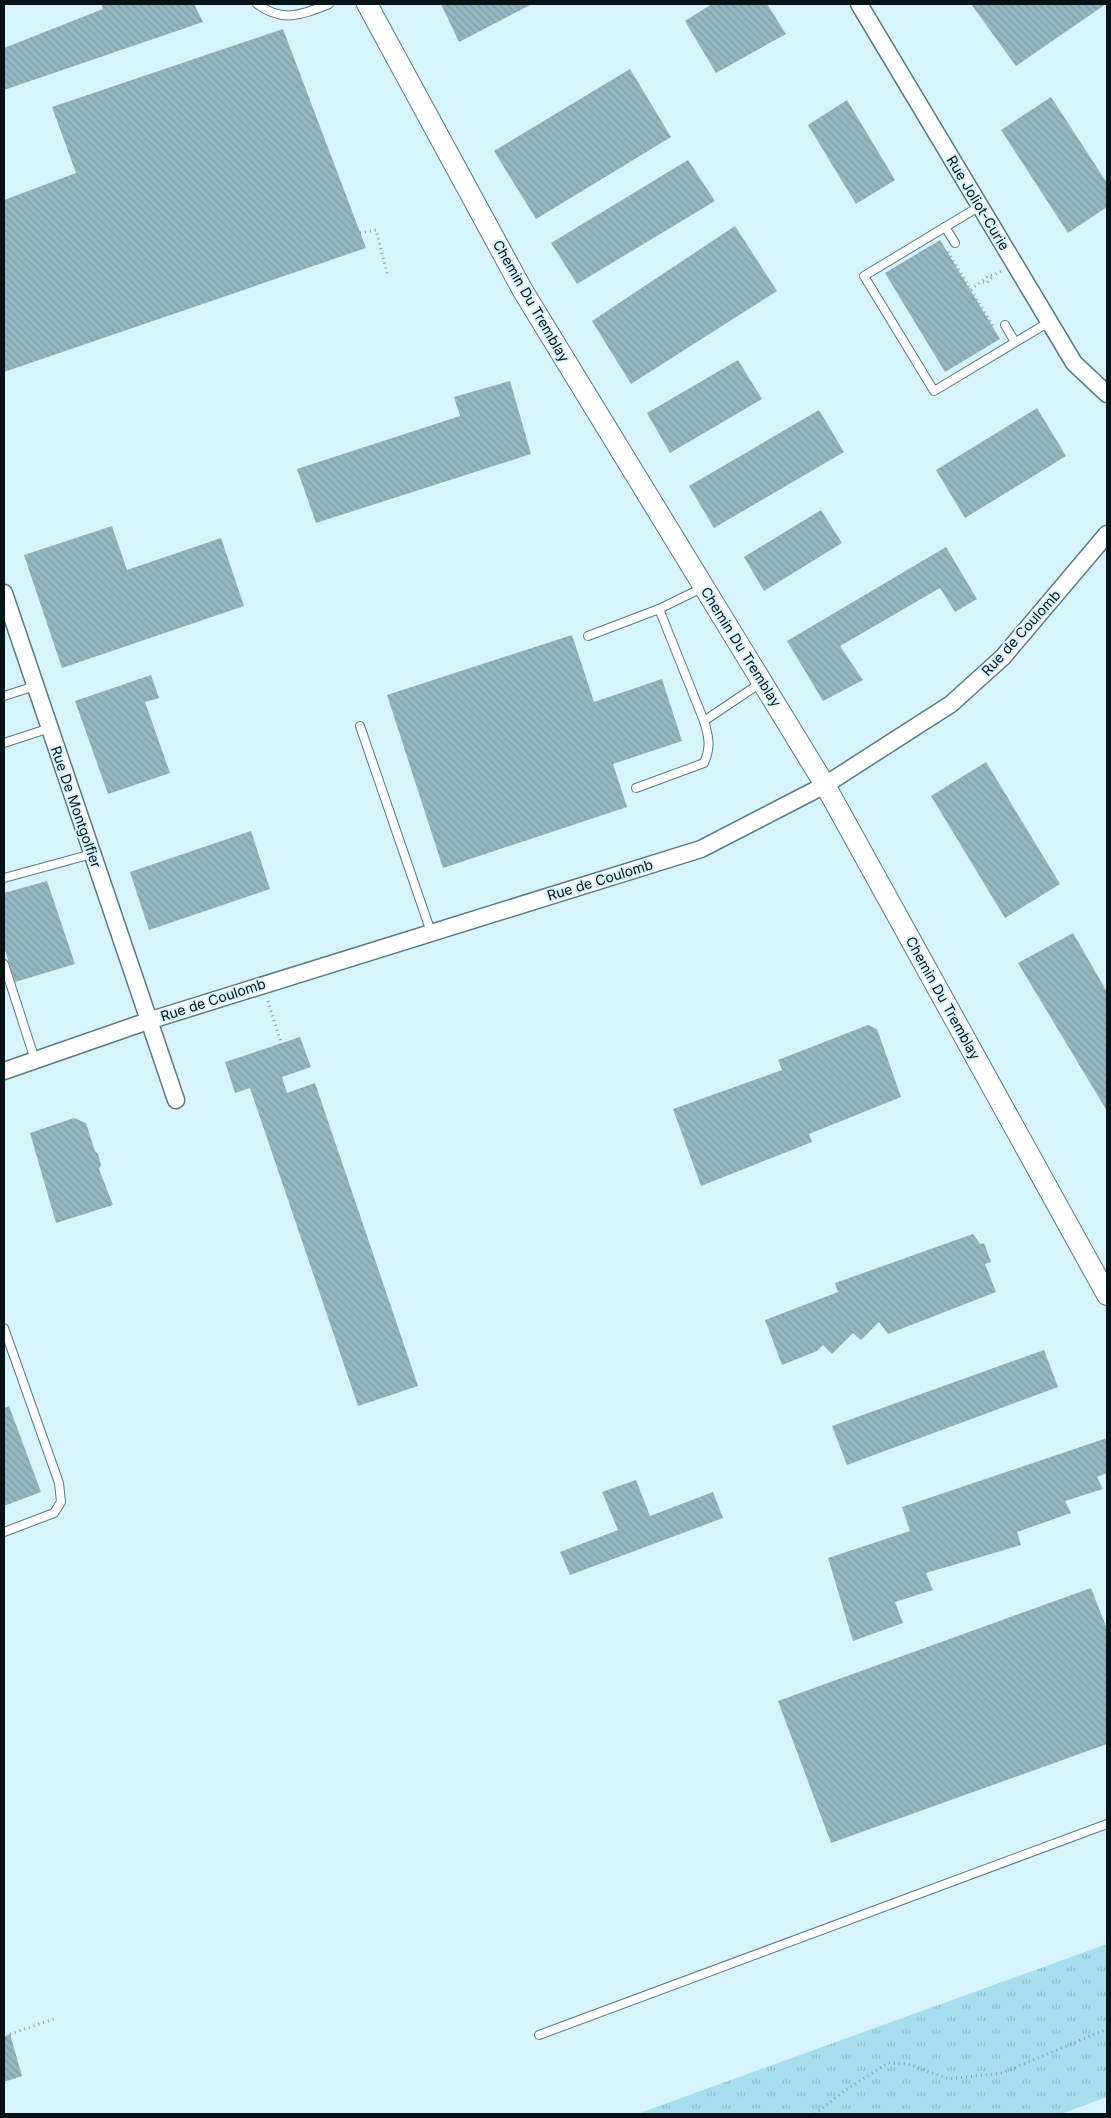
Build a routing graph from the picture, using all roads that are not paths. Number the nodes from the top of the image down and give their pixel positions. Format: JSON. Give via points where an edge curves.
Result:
{"nodes":[{"id":1,"x":257,"y":4,"type":"edge"},
{"id":2,"x":329,"y":4,"type":"edge"},
{"id":3,"x":367,"y":4,"type":"edge"},
{"id":4,"x":859,"y":4,"type":"edge"},
{"id":5,"x":980,"y":206,"type":"junction"},
{"id":6,"x":945,"y":227,"type":"junction"},
{"id":7,"x":955,"y":243,"type":"dead end"},
{"id":8,"x":1049,"y":322,"type":"junction"},
{"id":9,"x":1005,"y":326,"type":"dead end"},
{"id":10,"x":1014,"y":342,"type":"junction"},
{"id":11,"x":1107,"y":394,"type":"edge"},
{"id":12,"x":1107,"y":534,"type":"edge"},
{"id":13,"x":704,"y":587,"type":"junction"},
{"id":14,"x":4,"y":593,"type":"edge"},
{"id":15,"x":659,"y":609,"type":"junction"},
{"id":16,"x":588,"y":636,"type":"dead end"},
{"id":17,"x":762,"y":682,"type":"junction"},
{"id":18,"x":35,"y":686,"type":"junction"},
{"id":19,"x":4,"y":696,"type":"edge"},
{"id":20,"x":704,"y":721,"type":"junction"},
{"id":21,"x":360,"y":726,"type":"dead end"},
{"id":22,"x":50,"y":728,"type":"junction"},
{"id":23,"x":4,"y":743,"type":"edge"},
{"id":24,"x":825,"y":785,"type":"junction"},
{"id":25,"x":636,"y":788,"type":"dead end"},
{"id":26,"x":92,"y":854,"type":"junction"},
{"id":27,"x":4,"y":878,"type":"edge"},
{"id":28,"x":431,"y":932,"type":"junction"},
{"id":29,"x":4,"y":964,"type":"edge"},
{"id":30,"x":148,"y":1021,"type":"junction"},
{"id":31,"x":35,"y":1060,"type":"junction"},
{"id":32,"x":4,"y":1071,"type":"edge"},
{"id":33,"x":176,"y":1100,"type":"dead end"},
{"id":34,"x":1107,"y":1295,"type":"edge"},
{"id":35,"x":4,"y":1328,"type":"edge"},
{"id":36,"x":13,"y":1353,"type":"junction"},
{"id":37,"x":4,"y":1356,"type":"edge"},
{"id":38,"x":4,"y":1532,"type":"edge"},
{"id":39,"x":1107,"y":1824,"type":"edge"},
{"id":40,"x":539,"y":2035,"type":"dead end"}],
"edges":[{"from":1,"to":2,"type":"lane","via":[[279,16],[296,15]]},
{"from":3,"to":13,"type":"street","name":"Chemin Du Tremblay","via":[[523,291]]},
{"from":4,"to":5,"type":"street","name":"Rue Joliot-Curie"},
{"from":5,"to":6,"type":"lane"},
{"from":5,"to":8,"type":"street","name":"Rue Joliot-Curie"},
{"from":6,"to":7,"type":"lane"},
{"from":6,"to":10,"type":"lane","via":[[864,276],[934,391]]},
{"from":8,"to":10,"type":"lane"},
{"from":8,"to":11,"type":"street","name":"Rue Joliot-Curie","via":[[1074,363]]},
{"from":9,"to":10,"type":"lane"},
{"from":12,"to":24,"type":"street","name":"Rue de Coulomb","via":[[1003,656],[951,704]]},
{"from":13,"to":15,"type":"lane"},
{"from":13,"to":17,"type":"street","name":"Chemin Du Tremblay"},
{"from":14,"to":18,"type":"street","name":"Rue De Montgolfier"},
{"from":15,"to":16,"type":"lane"},
{"from":15,"to":20,"type":"lane"},
{"from":17,"to":20,"type":"lane"},
{"from":17,"to":24,"type":"street","name":"Chemin Du Tremblay"},
{"from":18,"to":19,"type":"lane"},
{"from":18,"to":22,"type":"street","name":"Rue De Montgolfier"},
{"from":20,"to":25,"type":"lane","via":[[710,741],[704,763]]},
{"from":21,"to":28,"type":"lane"},
{"from":22,"to":23,"type":"lane"},
{"from":22,"to":26,"type":"street","name":"Rue De Montgolfier"},
{"from":24,"to":28,"type":"street","name":"Rue de Coulomb","via":[[701,849]]},
{"from":24,"to":34,"type":"street","name":"Chemin Du Tremblay"},
{"from":26,"to":27,"type":"lane"},
{"from":26,"to":30,"type":"street","name":"Rue De Montgolfier"},
{"from":28,"to":30,"type":"street","name":"Rue de Coulomb"},
{"from":29,"to":31,"type":"lane"},
{"from":30,"to":31,"type":"street","name":"Rue de Coulomb"},
{"from":30,"to":33,"type":"street","name":"Rue De Montgolfier"},
{"from":31,"to":32,"type":"street","name":"Rue de Coulomb"},
{"from":35,"to":36,"type":"lane"},
{"from":36,"to":37,"type":"lane"},
{"from":36,"to":38,"type":"lane","via":[[59,1483],[61,1502],[54,1513]]},
{"from":39,"to":40,"type":"lane"}]}
